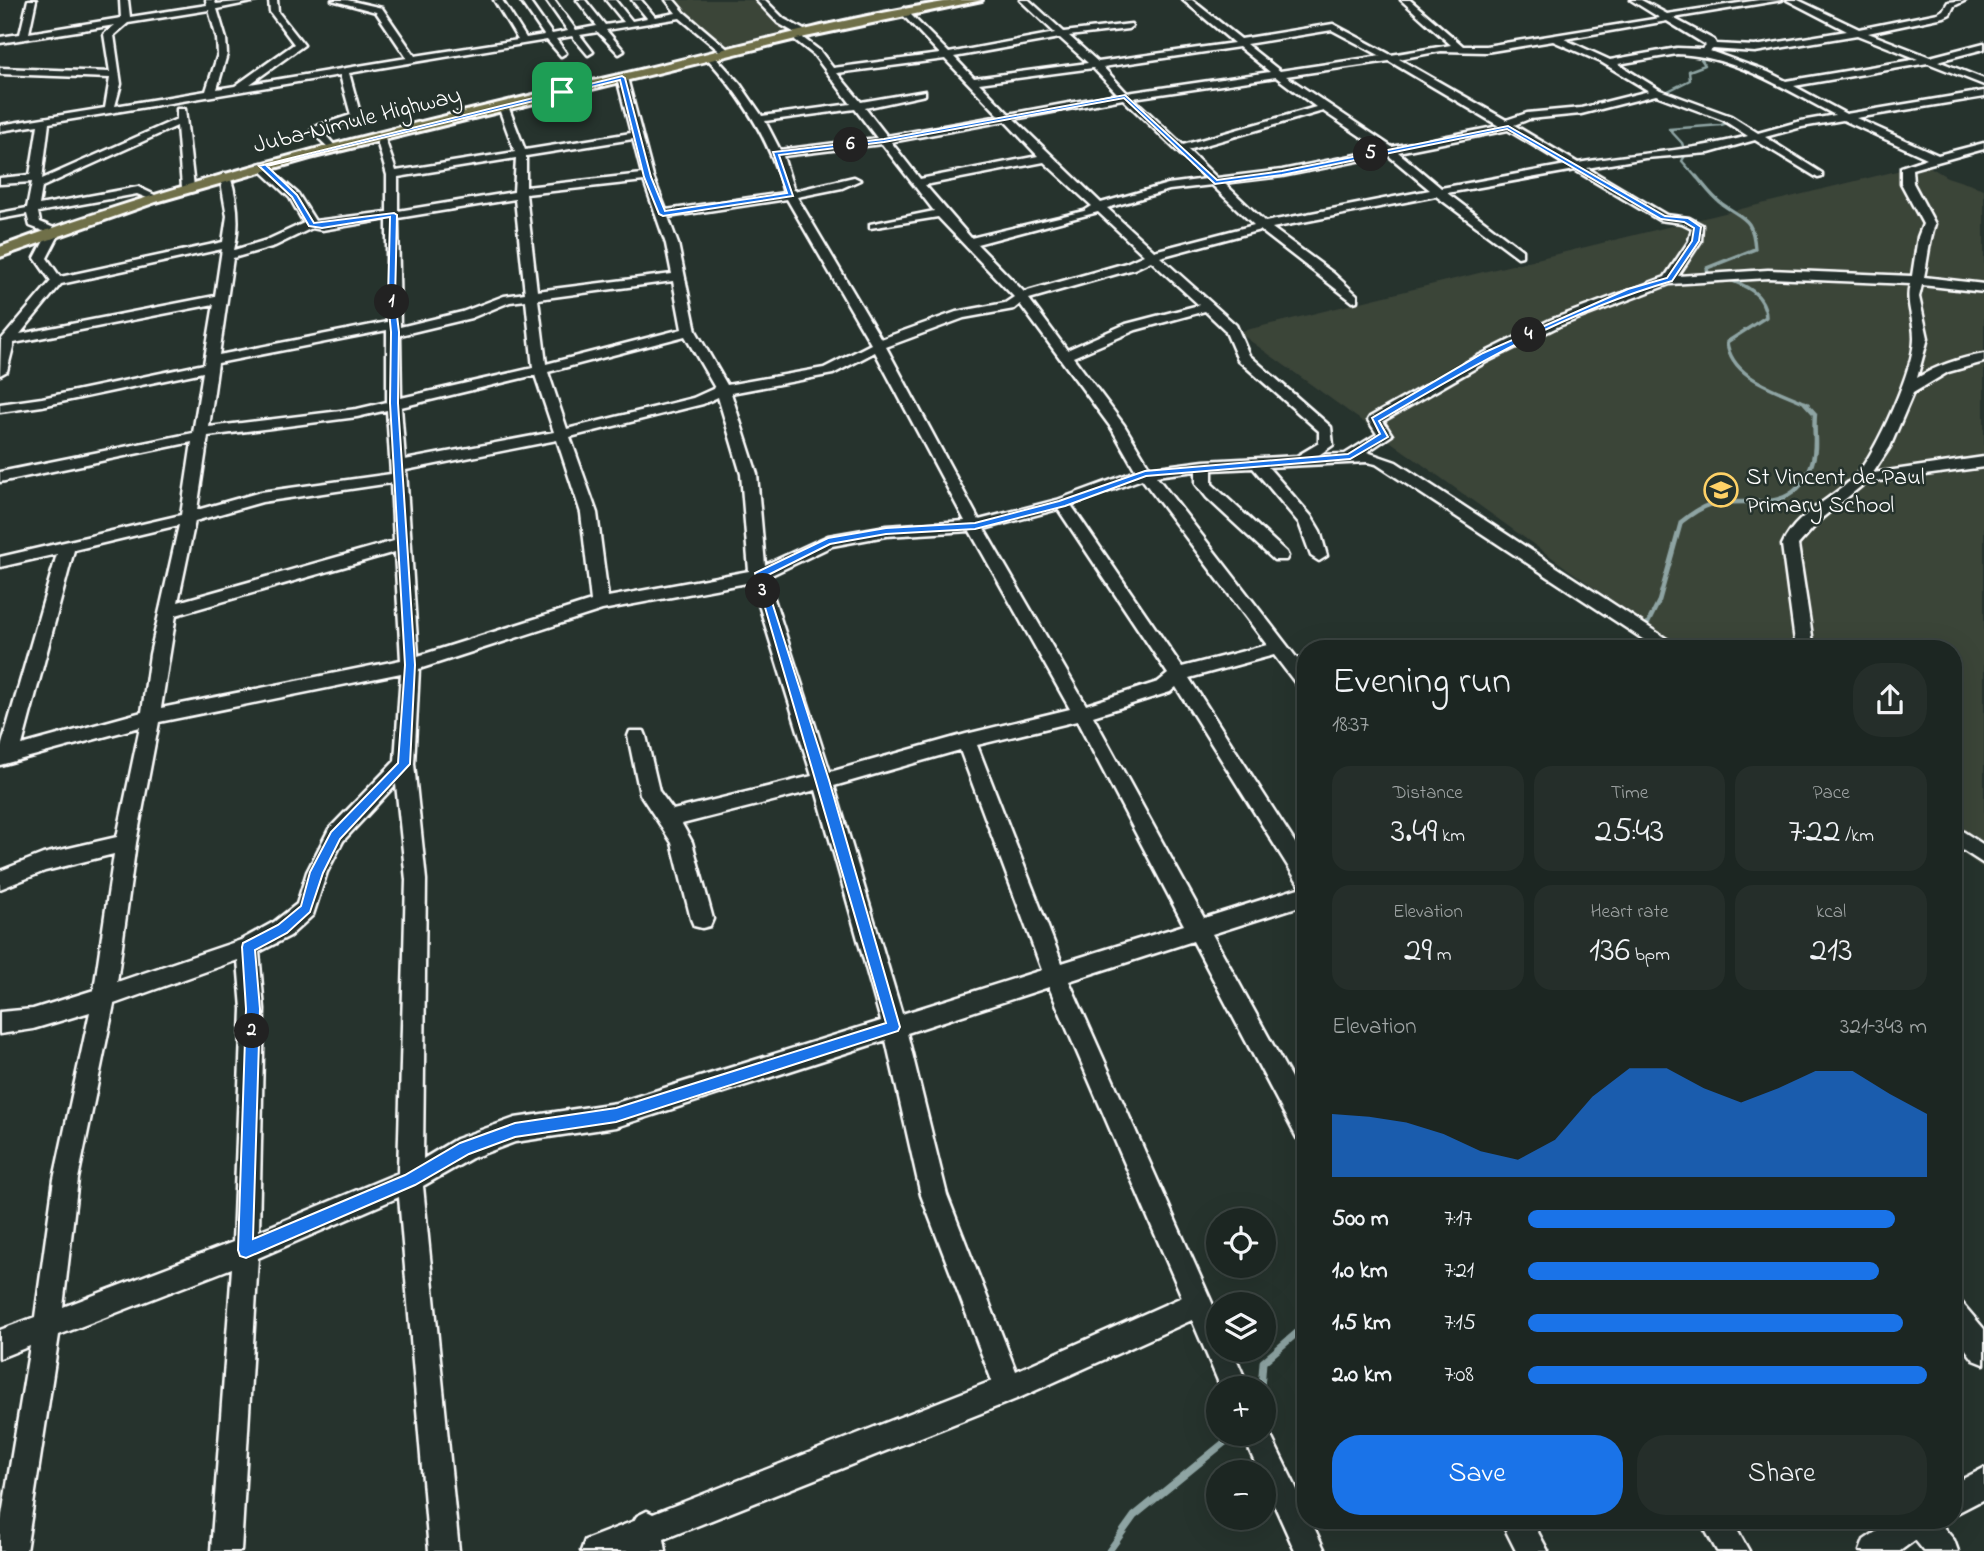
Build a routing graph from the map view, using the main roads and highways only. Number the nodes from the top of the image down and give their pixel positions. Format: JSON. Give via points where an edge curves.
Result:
{"nodes":[{"id":1,"x":977,"y":0,"type":"edge"},
{"id":2,"x":931,"y":3,"type":"edge"},
{"id":3,"x":0,"y":251,"type":"edge"}],
"edges":[{"from":1,"to":2,"type":"main road","name":"Juba–Nimule Highway"},
{"from":2,"to":3,"type":"main road","name":"Juba–Nimule Highway","via":[[262,166]]}]}
